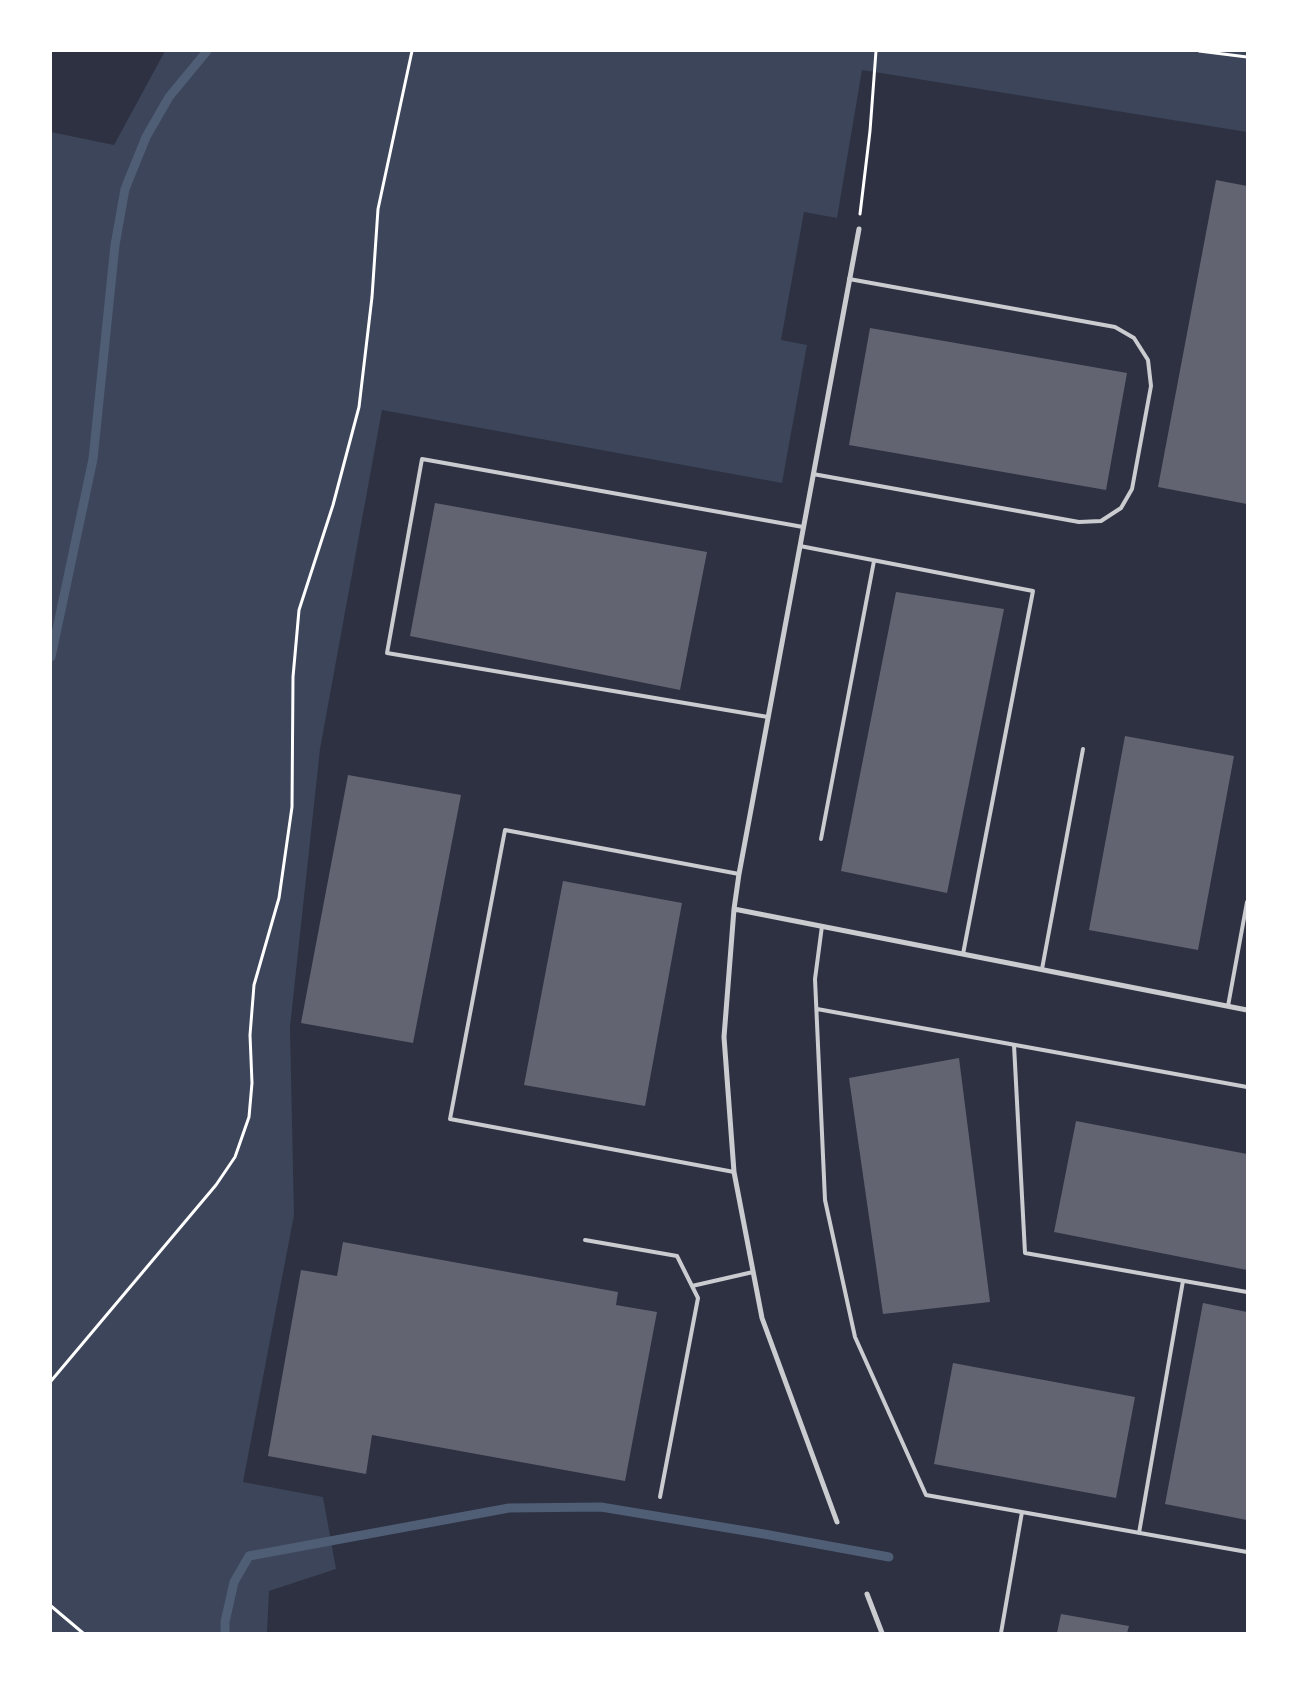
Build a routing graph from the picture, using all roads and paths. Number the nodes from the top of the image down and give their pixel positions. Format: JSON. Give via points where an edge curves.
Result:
{"nodes":[{"id":1,"x":412,"y":51,"type":"edge"},
{"id":2,"x":876,"y":51,"type":"edge"},
{"id":3,"x":1199,"y":51,"type":"edge"},
{"id":4,"x":1247,"y":57,"type":"edge"},
{"id":5,"x":859,"y":229,"type":"joint"},
{"id":6,"x":849,"y":279,"type":"junction"},
{"id":7,"x":814,"y":474,"type":"junction"},
{"id":8,"x":803,"y":527,"type":"junction"},
{"id":9,"x":800,"y":546,"type":"junction"},
{"id":10,"x":874,"y":561,"type":"junction"},
{"id":11,"x":768,"y":717,"type":"junction"},
{"id":12,"x":1083,"y":749,"type":"dead end"},
{"id":13,"x":821,"y":839,"type":"dead end"},
{"id":14,"x":739,"y":874,"type":"junction"},
{"id":15,"x":1247,"y":902,"type":"edge"},
{"id":16,"x":734,"y":909,"type":"junction"},
{"id":17,"x":822,"y":926,"type":"junction"},
{"id":18,"x":963,"y":954,"type":"junction"},
{"id":19,"x":1042,"y":969,"type":"junction"},
{"id":20,"x":1228,"y":1006,"type":"junction"},
{"id":21,"x":817,"y":1009,"type":"junction"},
{"id":22,"x":1247,"y":1010,"type":"edge"},
{"id":23,"x":1014,"y":1045,"type":"junction"},
{"id":24,"x":1247,"y":1088,"type":"edge"},
{"id":25,"x":734,"y":1172,"type":"junction"},
{"id":26,"x":585,"y":1240,"type":"dead end"},
{"id":27,"x":753,"y":1272,"type":"junction"},
{"id":28,"x":1183,"y":1281,"type":"junction"},
{"id":29,"x":692,"y":1286,"type":"junction"},
{"id":30,"x":1247,"y":1292,"type":"edge"},
{"id":31,"x":51,"y":1381,"type":"edge"},
{"id":32,"x":660,"y":1497,"type":"dead end"},
{"id":33,"x":1022,"y":1512,"type":"junction"},
{"id":34,"x":837,"y":1522,"type":"dead end"},
{"id":35,"x":1139,"y":1533,"type":"junction"},
{"id":36,"x":1247,"y":1552,"type":"edge"},
{"id":37,"x":867,"y":1594,"type":"dead end"},
{"id":38,"x":51,"y":1606,"type":"edge"},
{"id":39,"x":83,"y":1633,"type":"edge"},
{"id":40,"x":882,"y":1633,"type":"edge"},
{"id":41,"x":1001,"y":1633,"type":"edge"}],
"edges":[{"from":1,"to":31,"type":"path","via":[[378,209],[359,407],[333,505],[299,610],[293,677],[292,807],[279,898],[254,985],[249,1117],[236,1157],[216,1185]]},
{"from":2,"to":5,"type":"path"},
{"from":3,"to":4,"type":"path"},
{"from":5,"to":6,"type":"street"},
{"from":6,"to":7,"type":"street"},
{"from":6,"to":7,"type":"lane","via":[[1115,327],[1134,338],[1148,360],[1151,386],[1132,489],[1121,508],[1101,522],[1079,522]]},
{"from":7,"to":8,"type":"street"},
{"from":8,"to":9,"type":"street"},
{"from":8,"to":11,"type":"lane","via":[[422,459],[387,653]]},
{"from":9,"to":10,"type":"lane"},
{"from":9,"to":11,"type":"street"},
{"from":10,"to":13,"type":"lane"},
{"from":10,"to":18,"type":"lane","via":[[1033,592]]},
{"from":11,"to":14,"type":"street"},
{"from":12,"to":19,"type":"lane"},
{"from":14,"to":16,"type":"street"},
{"from":14,"to":25,"type":"lane","via":[[505,830],[450,1119]]},
{"from":15,"to":20,"type":"lane"},
{"from":16,"to":17,"type":"street"},
{"from":16,"to":25,"type":"street","via":[[724,1037]]},
{"from":17,"to":18,"type":"street"},
{"from":17,"to":21,"type":"lane","via":[[815,979]]},
{"from":18,"to":19,"type":"street"},
{"from":19,"to":20,"type":"street"},
{"from":20,"to":22,"type":"street"},
{"from":21,"to":23,"type":"lane"},
{"from":21,"to":33,"type":"lane","via":[[824,1200],[855,1337],[926,1494]]},
{"from":23,"to":24,"type":"lane"},
{"from":23,"to":28,"type":"lane","via":[[1025,1253]]},
{"from":25,"to":27,"type":"street"},
{"from":26,"to":29,"type":"lane","via":[[677,1256]]},
{"from":27,"to":29,"type":"lane"},
{"from":27,"to":34,"type":"street","via":[[762,1318]]},
{"from":28,"to":30,"type":"lane"},
{"from":28,"to":35,"type":"lane"},
{"from":29,"to":32,"type":"lane","via":[[698,1298]]},
{"from":33,"to":35,"type":"lane"},
{"from":33,"to":41,"type":"lane"},
{"from":35,"to":36,"type":"lane"},
{"from":37,"to":40,"type":"street"},
{"from":38,"to":39,"type":"path"}]}
